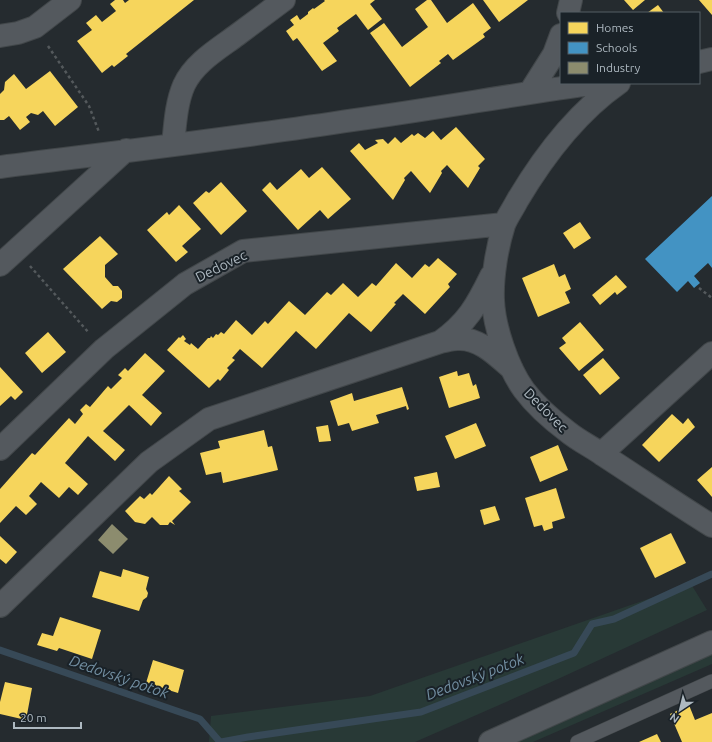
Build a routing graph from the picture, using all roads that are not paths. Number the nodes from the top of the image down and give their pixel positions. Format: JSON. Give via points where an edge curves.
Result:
{"nodes":[{"id":1,"x":70,"y":0,"type":"edge"},
{"id":2,"x":284,"y":0,"type":"edge"},
{"id":3,"x":571,"y":0,"type":"edge"},
{"id":4,"x":568,"y":12,"type":"edge"},
{"id":5,"x":0,"y":36,"type":"edge"},
{"id":6,"x":560,"y":38,"type":"edge"},
{"id":7,"x":712,"y":59,"type":"edge"},
{"id":8,"x":700,"y":62,"type":"edge"},
{"id":9,"x":590,"y":84,"type":"edge"},
{"id":10,"x":618,"y":84,"type":"edge"},
{"id":11,"x":530,"y":92,"type":"junction"},
{"id":12,"x":173,"y":145,"type":"junction"},
{"id":13,"x":116,"y":152,"type":"junction"},
{"id":14,"x":0,"y":167,"type":"edge"},
{"id":15,"x":504,"y":224,"type":"junction"},
{"id":16,"x":0,"y":265,"type":"edge"},
{"id":17,"x":494,"y":270,"type":"junction"},
{"id":18,"x":440,"y":342,"type":"junction"},
{"id":19,"x":712,"y":353,"type":"edge"},
{"id":20,"x":512,"y":369,"type":"junction"},
{"id":21,"x":0,"y":449,"type":"edge"},
{"id":22,"x":602,"y":453,"type":"junction"},
{"id":23,"x":712,"y":526,"type":"edge"},
{"id":24,"x":0,"y":606,"type":"edge"},
{"id":25,"x":712,"y":642,"type":"edge"},
{"id":26,"x":712,"y":681,"type":"edge"},
{"id":27,"x":490,"y":742,"type":"edge"},
{"id":28,"x":577,"y":742,"type":"edge"}],
"edges":[{"from":1,"to":5,"type":"street","via":[[35,27],[18,34]]},
{"from":2,"to":12,"type":"street","via":[[224,44],[190,74],[178,105]]},
{"from":3,"to":4,"type":"street"},
{"from":6,"to":11,"type":"street","via":[[554,54]]},
{"from":7,"to":8,"type":"street"},
{"from":9,"to":11,"type":"street"},
{"from":10,"to":15,"type":"street","name":"Dedovec","via":[[589,107],[566,131],[543,161]]},
{"from":11,"to":12,"type":"street"},
{"from":12,"to":13,"type":"street"},
{"from":13,"to":14,"type":"street"},
{"from":13,"to":16,"type":"street"},
{"from":15,"to":17,"type":"street","name":"Dedovec"},
{"from":15,"to":21,"type":"street","name":"Dedovec","via":[[243,252],[185,284],[104,349]]},
{"from":17,"to":18,"type":"street","via":[[473,312]]},
{"from":17,"to":20,"type":"street","name":"Dedovec","via":[[493,300],[496,322]]},
{"from":18,"to":20,"type":"street","via":[[460,339],[476,342]]},
{"from":18,"to":24,"type":"street","via":[[209,419],[149,462]]},
{"from":19,"to":22,"type":"street"},
{"from":20,"to":22,"type":"street","name":"Dedovec","via":[[524,390],[544,412],[568,433]]},
{"from":22,"to":23,"type":"street","name":"Dedovec"},
{"from":25,"to":27,"type":"street"},
{"from":26,"to":28,"type":"lane"}]}
